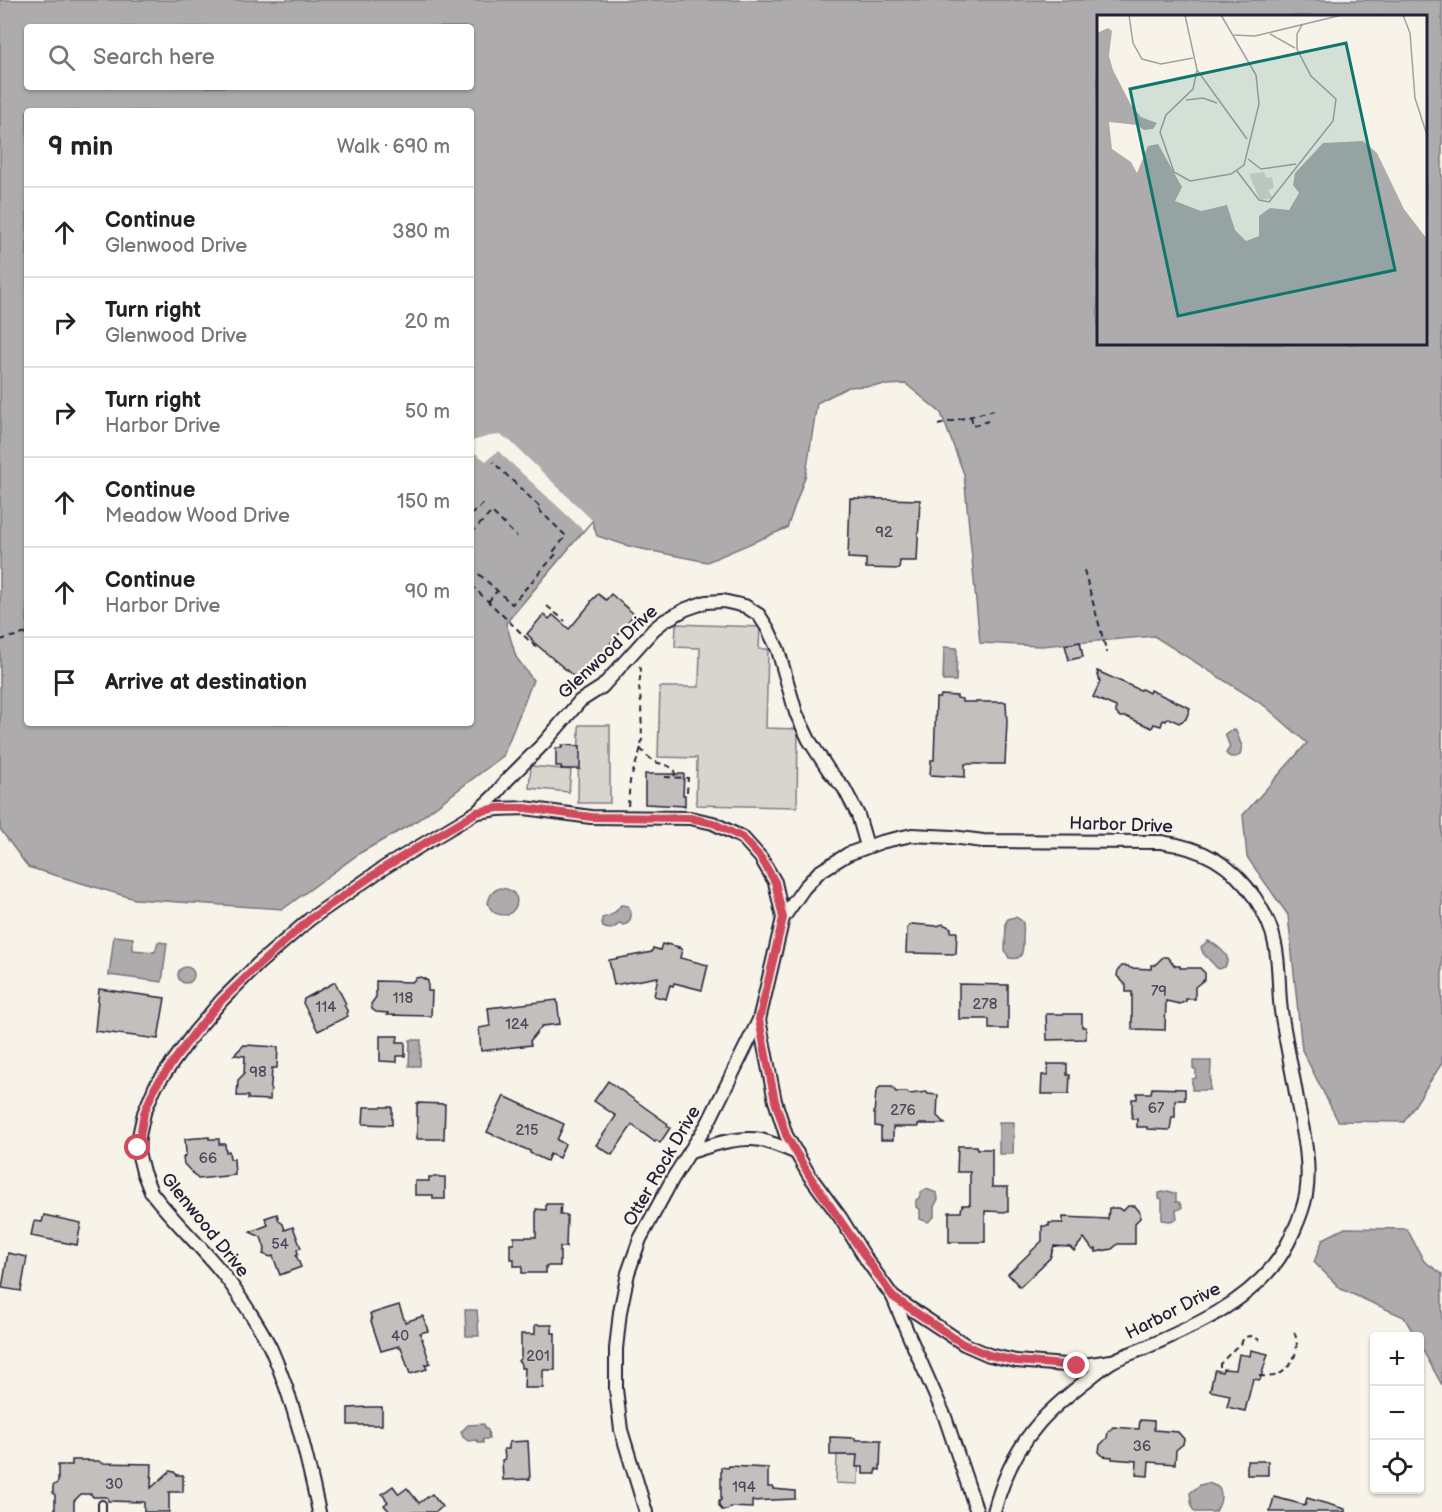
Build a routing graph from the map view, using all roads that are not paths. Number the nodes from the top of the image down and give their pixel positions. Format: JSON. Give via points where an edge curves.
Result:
{"nodes":[{"id":1,"x":477,"y":812,"type":"junction"},
{"id":2,"x":867,"y":846,"type":"junction"},
{"id":3,"x":783,"y":918,"type":"junction"},
{"id":4,"x":759,"y":1020,"type":"junction"},
{"id":5,"x":691,"y":1152,"type":"junction"},
{"id":6,"x":796,"y":1153,"type":"junction"},
{"id":7,"x":893,"y":1297,"type":"junction"},
{"id":8,"x":1112,"y":1362,"type":"junction"},
{"id":9,"x":102,"y":1504,"type":"dead end"},
{"id":10,"x":102,"y":1512,"type":"edge"},
{"id":11,"x":319,"y":1512,"type":"edge"},
{"id":12,"x":646,"y":1512,"type":"edge"},
{"id":13,"x":977,"y":1512,"type":"edge"},
{"id":14,"x":994,"y":1512,"type":"edge"}],
"edges":[{"from":1,"to":2,"type":"street","name":"Glenwood Drive","via":[[580,701],[602,687],[654,629],[686,609],[723,601],[745,606],[759,615],[768,629],[796,713],[809,740],[854,806]]},
{"from":1,"to":3,"type":"street","name":"Glenwood Drive","via":[[525,808],[591,817],[690,818],[713,823],[743,838],[761,858],[775,882]]},
{"from":1,"to":11,"type":"street","name":"Glenwood Drive","via":[[385,867],[310,919],[258,964],[194,1033],[155,1087],[144,1113],[138,1152],[151,1192],[228,1281],[270,1347],[295,1413]]},
{"from":2,"to":3,"type":"street","name":"Harbor Drive","via":[[819,872]]},
{"from":2,"to":8,"type":"street","name":"Harbor Drive","via":[[912,835],[983,841],[1179,844],[1206,854],[1241,879],[1269,922],[1307,1158],[1306,1196],[1297,1222],[1275,1264],[1242,1295],[1215,1314]]},
{"from":3,"to":4,"type":"street","name":"Harbor Drive"},
{"from":4,"to":5,"type":"street","name":"Otter Rock Drive"},
{"from":4,"to":6,"type":"street","via":[[775,1101]]},
{"from":5,"to":6,"type":"street","via":[[712,1145],[758,1140]]},
{"from":5,"to":12,"type":"street","name":"Otter Rock Drive","via":[[640,1239],[628,1273],[618,1331],[616,1389],[621,1430]]},
{"from":6,"to":7,"type":"street"},
{"from":7,"to":8,"type":"street","name":"Harbor Drive","via":[[963,1344],[989,1355],[1077,1366]]},
{"from":7,"to":13,"type":"street","via":[[945,1417]]},
{"from":8,"to":14,"type":"street","name":"Harbor Drive","via":[[1056,1405],[1038,1425],[1004,1480]]},
{"from":9,"to":10,"type":"lane"}]}
